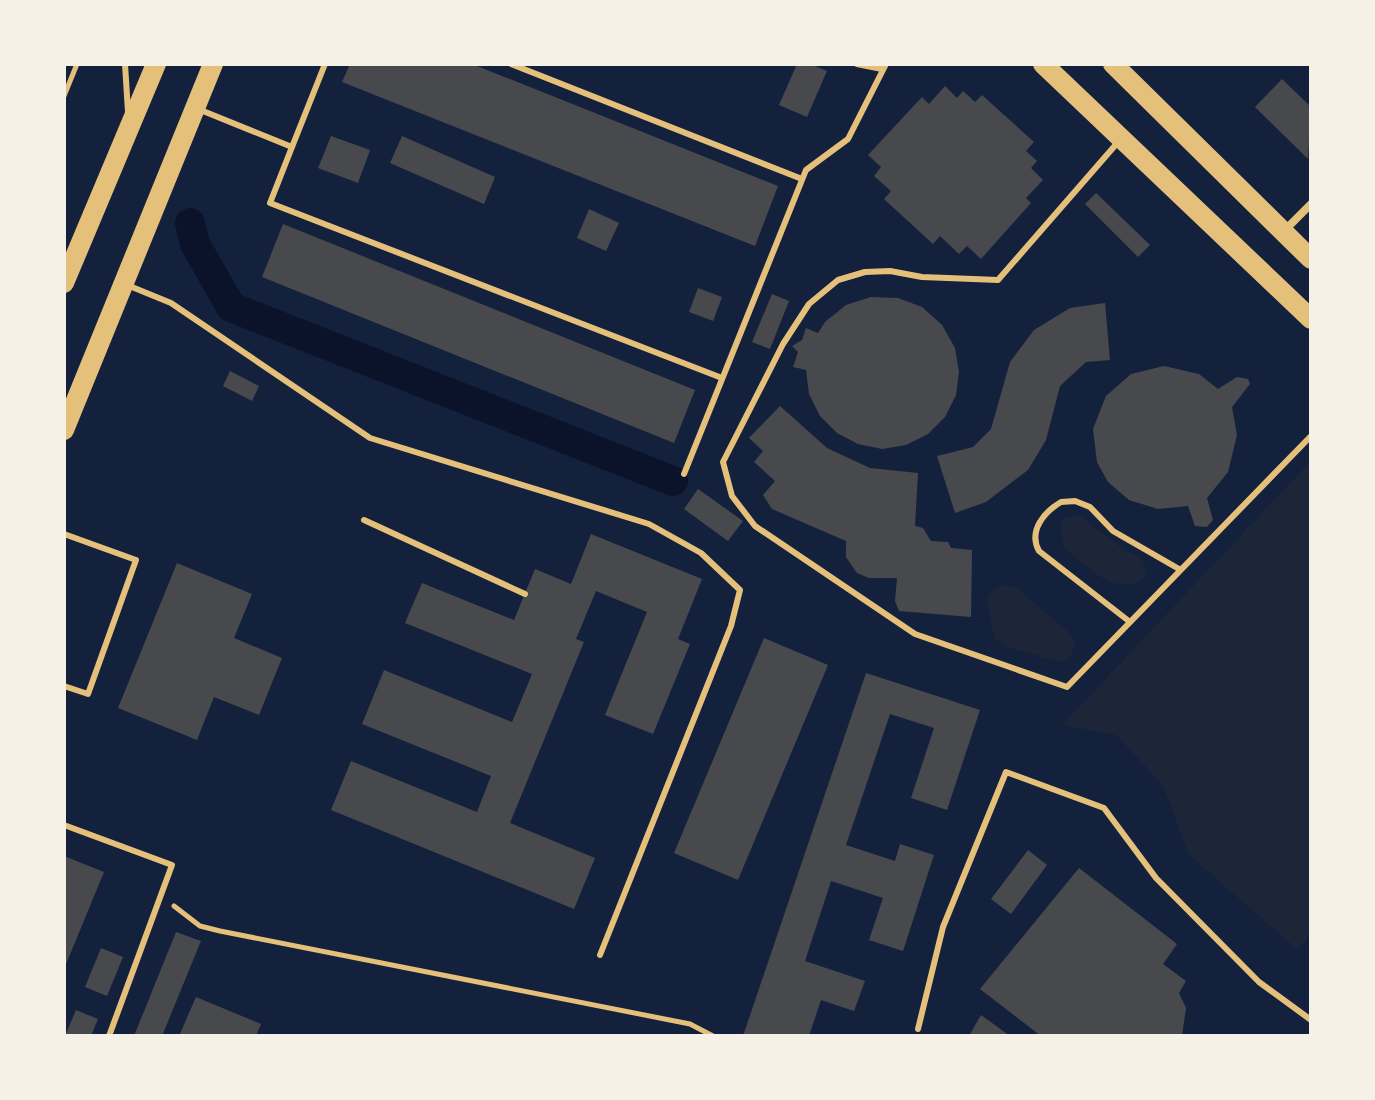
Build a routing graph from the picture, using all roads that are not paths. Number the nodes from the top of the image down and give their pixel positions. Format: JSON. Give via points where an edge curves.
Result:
{"nodes":[{"id":1,"x":125,"y":64,"type":"edge"},
{"id":2,"x":156,"y":64,"type":"edge"},
{"id":3,"x":213,"y":64,"type":"edge"},
{"id":4,"x":325,"y":64,"type":"edge"},
{"id":5,"x":511,"y":64,"type":"edge"},
{"id":6,"x":857,"y":64,"type":"edge"},
{"id":7,"x":1043,"y":64,"type":"edge"},
{"id":8,"x":1113,"y":64,"type":"edge"},
{"id":9,"x":884,"y":66,"type":"edge"},
{"id":10,"x":195,"y":108,"type":"junction"},
{"id":11,"x":130,"y":131,"type":"junction"},
{"id":12,"x":1121,"y":139,"type":"junction"},
{"id":13,"x":292,"y":147,"type":"junction"},
{"id":14,"x":802,"y":179,"type":"junction"},
{"id":15,"x":1311,"y":204,"type":"edge"},
{"id":16,"x":1282,"y":232,"type":"junction"},
{"id":17,"x":1311,"y":259,"type":"edge"},
{"id":18,"x":64,"y":283,"type":"edge"},
{"id":19,"x":123,"y":283,"type":"junction"},
{"id":20,"x":1311,"y":319,"type":"edge"},
{"id":21,"x":722,"y":378,"type":"junction"},
{"id":22,"x":64,"y":430,"type":"edge"},
{"id":23,"x":1311,"y":436,"type":"edge"},
{"id":24,"x":684,"y":474,"type":"dead end"},
{"id":25,"x":364,"y":520,"type":"dead end"},
{"id":26,"x":64,"y":534,"type":"edge"},
{"id":27,"x":1179,"y":569,"type":"junction"},
{"id":28,"x":525,"y":594,"type":"dead end"},
{"id":29,"x":1130,"y":622,"type":"junction"},
{"id":30,"x":64,"y":686,"type":"edge"},
{"id":31,"x":64,"y":825,"type":"edge"},
{"id":32,"x":600,"y":955,"type":"dead end"},
{"id":33,"x":1311,"y":1020,"type":"edge"},
{"id":34,"x":918,"y":1029,"type":"dead end"},
{"id":35,"x":109,"y":1036,"type":"edge"}],
"edges":[{"from":1,"to":11,"type":"lane"},
{"from":2,"to":11,"type":"main road"},
{"from":3,"to":10,"type":"main road"},
{"from":4,"to":13,"type":"lane"},
{"from":5,"to":14,"type":"lane"},
{"from":6,"to":9,"type":"lane"},
{"from":7,"to":12,"type":"main road"},
{"from":8,"to":16,"type":"main road"},
{"from":9,"to":14,"type":"lane","via":[[848,139],[806,170]]},
{"from":10,"to":13,"type":"lane"},
{"from":10,"to":19,"type":"main road"},
{"from":11,"to":18,"type":"main road"},
{"from":12,"to":20,"type":"main road"},
{"from":12,"to":29,"type":"lane","via":[[998,280],[890,271],[838,280],[809,304],[783,344],[723,462],[732,496],[755,526],[915,634],[1067,687]]},
{"from":13,"to":21,"type":"lane","via":[[270,203]]},
{"from":14,"to":21,"type":"lane"},
{"from":15,"to":16,"type":"street"},
{"from":16,"to":17,"type":"main road"},
{"from":19,"to":22,"type":"main road"},
{"from":19,"to":32,"type":"lane","via":[[171,303],[370,438],[649,524],[701,553],[740,590],[731,626]]},
{"from":21,"to":24,"type":"lane"},
{"from":23,"to":27,"type":"lane"},
{"from":25,"to":28,"type":"lane"},
{"from":26,"to":30,"type":"lane","via":[[136,560],[88,694]]},
{"from":27,"to":29,"type":"lane"},
{"from":27,"to":29,"type":"lane","via":[[1113,531],[1082,503],[1061,502],[1046,513],[1035,533],[1039,551]]},
{"from":31,"to":35,"type":"lane","via":[[172,865]]},
{"from":33,"to":34,"type":"lane","via":[[1259,982],[1156,878],[1104,808],[1006,772],[943,927]]}]}
